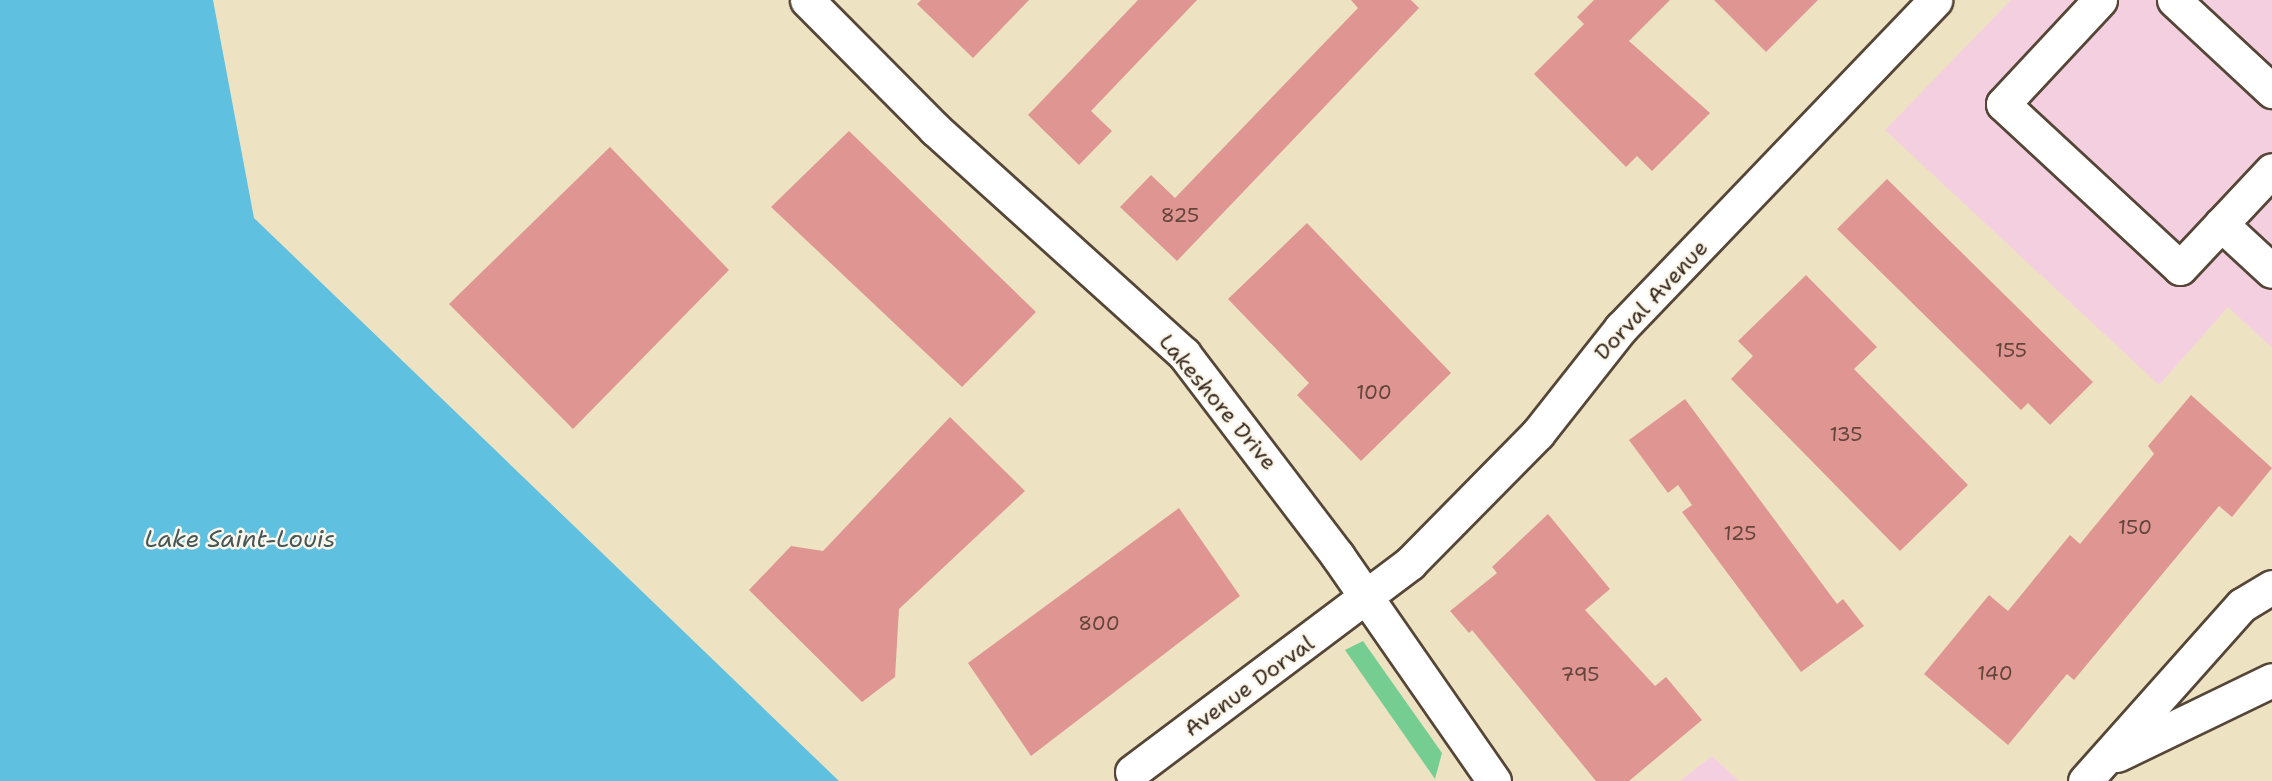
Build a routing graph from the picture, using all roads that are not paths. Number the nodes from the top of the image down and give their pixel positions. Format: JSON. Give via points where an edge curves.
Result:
{"nodes":[{"id":1,"x":807,"y":0,"type":"edge"},
{"id":2,"x":1935,"y":0,"type":"edge"},
{"id":3,"x":2100,"y":0,"type":"edge"},
{"id":4,"x":2174,"y":0,"type":"edge"},
{"id":5,"x":2272,"y":91,"type":"edge"},
{"id":6,"x":2272,"y":170,"type":"edge"},
{"id":7,"x":2221,"y":224,"type":"junction"},
{"id":8,"x":2272,"y":271,"type":"edge"},
{"id":9,"x":2272,"y":587,"type":"edge"},
{"id":10,"x":1367,"y":600,"type":"junction"},
{"id":11,"x":2272,"y":680,"type":"edge"},
{"id":12,"x":1132,"y":772,"type":"dead end"},
{"id":13,"x":2094,"y":772,"type":"edge"},
{"id":14,"x":1488,"y":779,"type":"edge"}],
"edges":[{"from":1,"to":10,"type":"street","name":"Lakeshore Drive","via":[[935,129],[1184,354]]},
{"from":2,"to":10,"type":"street","name":"Dorval Avenue","via":[[1622,328],[1538,432],[1429,545]]},
{"from":3,"to":7,"type":"street","via":[[2003,104],[2180,268]]},
{"from":4,"to":5,"type":"street"},
{"from":6,"to":7,"type":"street"},
{"from":7,"to":8,"type":"street"},
{"from":9,"to":13,"type":"street","via":[[2242,605]]},
{"from":10,"to":12,"type":"street","name":"Avenue Dorval"},
{"from":10,"to":14,"type":"street","name":"Lakeshore Drive"},
{"from":11,"to":13,"type":"street"}]}
